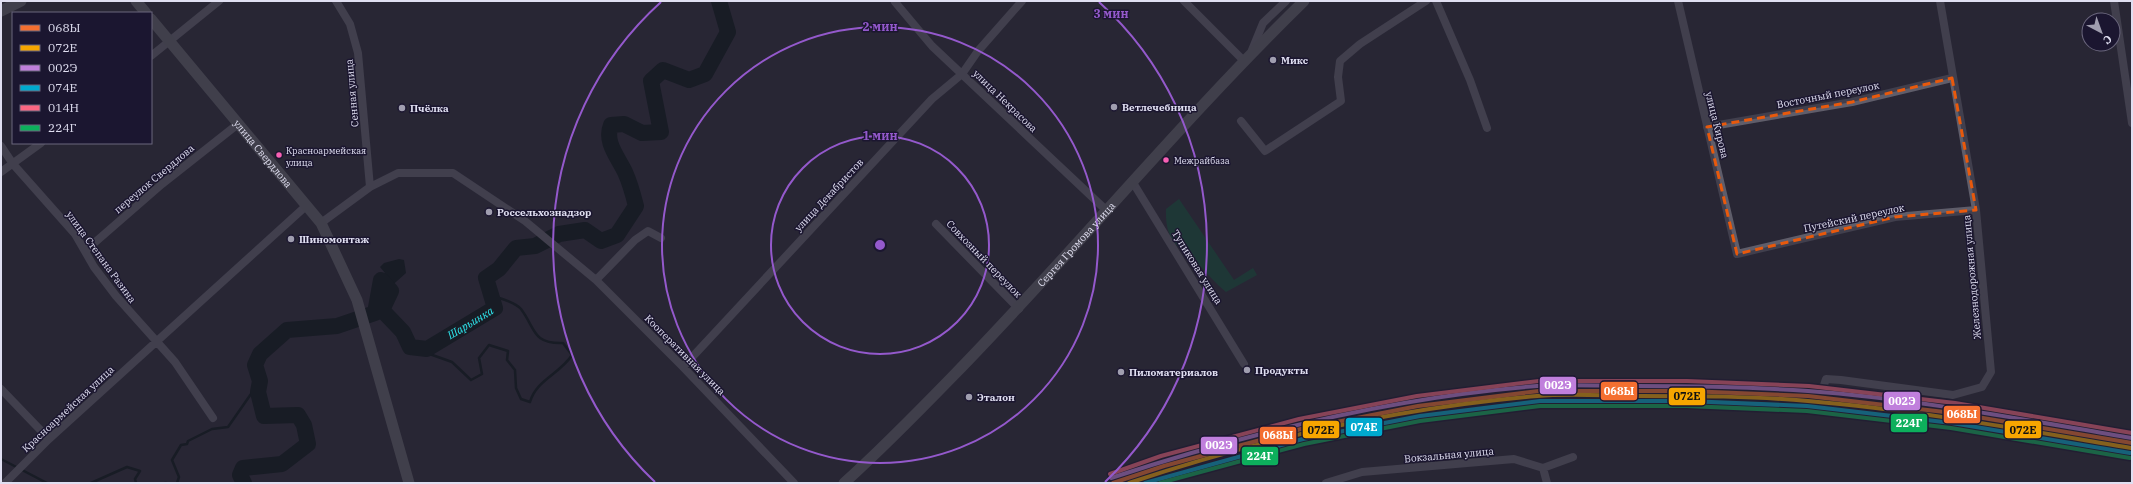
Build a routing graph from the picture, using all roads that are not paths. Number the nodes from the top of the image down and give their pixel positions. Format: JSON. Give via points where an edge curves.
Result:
{"nodes":[{"id":1,"x":21,"y":1,"type":"edge"},
{"id":2,"x":136,"y":1,"type":"edge"},
{"id":3,"x":219,"y":1,"type":"edge"},
{"id":4,"x":336,"y":1,"type":"edge"},
{"id":5,"x":1022,"y":1,"type":"edge"},
{"id":6,"x":1184,"y":1,"type":"edge"},
{"id":7,"x":1286,"y":1,"type":"edge"},
{"id":8,"x":1304,"y":1,"type":"edge"},
{"id":9,"x":1426,"y":1,"type":"edge"},
{"id":10,"x":1436,"y":1,"type":"edge"},
{"id":11,"x":1678,"y":1,"type":"edge"},
{"id":12,"x":1940,"y":1,"type":"edge"},
{"id":13,"x":2114,"y":1,"type":"edge"},
{"id":14,"x":895,"y":2,"type":"edge"},
{"id":15,"x":1,"y":11,"type":"edge"},
{"id":16,"x":145,"y":12,"type":"edge"},
{"id":17,"x":152,"y":20,"type":"edge"},
{"id":18,"x":170,"y":42,"type":"junction"},
{"id":19,"x":1252,"y":52,"type":"junction"},
{"id":20,"x":152,"y":55,"type":"edge"},
{"id":21,"x":1243,"y":60,"type":"junction"},
{"id":22,"x":962,"y":74,"type":"junction"},
{"id":23,"x":2129,"y":77,"type":"edge"},
{"id":24,"x":1952,"y":78,"type":"junction"},
{"id":25,"x":1241,"y":121,"type":"dead end"},
{"id":26,"x":238,"y":124,"type":"junction"},
{"id":27,"x":2132,"y":124,"type":"edge"},
{"id":28,"x":1707,"y":127,"type":"junction"},
{"id":29,"x":1487,"y":128,"type":"dead end"},
{"id":30,"x":40,"y":144,"type":"edge"},
{"id":31,"x":1,"y":146,"type":"edge"},
{"id":32,"x":13,"y":164,"type":"junction"},
{"id":33,"x":1,"y":172,"type":"edge"},
{"id":34,"x":1132,"y":181,"type":"junction"},
{"id":35,"x":370,"y":187,"type":"junction"},
{"id":36,"x":306,"y":206,"type":"junction"},
{"id":37,"x":1106,"y":210,"type":"junction"},
{"id":38,"x":1976,"y":210,"type":"junction"},
{"id":39,"x":321,"y":223,"type":"junction"},
{"id":40,"x":936,"y":224,"type":"dead end"},
{"id":41,"x":661,"y":238,"type":"dead end"},
{"id":42,"x":85,"y":251,"type":"junction"},
{"id":43,"x":1737,"y":254,"type":"joint"},
{"id":44,"x":596,"y":280,"type":"junction"},
{"id":45,"x":1019,"y":309,"type":"junction"},
{"id":46,"x":155,"y":342,"type":"junction"},
{"id":47,"x":1244,"y":364,"type":"dead end"},
{"id":48,"x":683,"y":367,"type":"junction"},
{"id":49,"x":1824,"y":385,"type":"dead end"},
{"id":50,"x":1,"y":389,"type":"edge"},
{"id":51,"x":213,"y":418,"type":"dead end"},
{"id":52,"x":49,"y":439,"type":"junction"},
{"id":53,"x":1573,"y":458,"type":"dead end"},
{"id":54,"x":1542,"y":468,"type":"junction"},
{"id":55,"x":5,"y":483,"type":"edge"},
{"id":56,"x":409,"y":483,"type":"edge"},
{"id":57,"x":794,"y":483,"type":"edge"},
{"id":58,"x":844,"y":483,"type":"edge"},
{"id":59,"x":1326,"y":483,"type":"edge"},
{"id":60,"x":1547,"y":483,"type":"edge"}],
"edges":[{"from":1,"to":15,"type":"street"},
{"from":2,"to":16,"type":"street"},
{"from":3,"to":18,"type":"street"},
{"from":4,"to":35,"type":"street","name":"Сенная улица","via":[[350,24],[358,53]]},
{"from":5,"to":22,"type":"street","name":"улица Декабристов","via":[[978,51]]},
{"from":6,"to":21,"type":"street"},
{"from":7,"to":19,"type":"street","via":[[1263,23]]},
{"from":8,"to":19,"type":"street","name":"Сергея Громова улица"},
{"from":9,"to":25,"type":"street","via":[[1360,44],[1340,61],[1340,101],[1265,151]]},
{"from":10,"to":29,"type":"street","via":[[1470,80]]},
{"from":11,"to":28,"type":"street","name":"улица Кирова"},
{"from":12,"to":24,"type":"street","name":"Железнодорожная улица"},
{"from":13,"to":23,"type":"street"},
{"from":14,"to":22,"type":"street","name":"улица Некрасова","via":[[932,46]]},
{"from":17,"to":18,"type":"street","name":"улица Свердлова"},
{"from":18,"to":20,"type":"street"},
{"from":18,"to":26,"type":"street","name":"улица Свердлова"},
{"from":19,"to":21,"type":"street","name":"Сергея Громова улица"},
{"from":21,"to":34,"type":"street","name":"Сергея Громова улица"},
{"from":22,"to":37,"type":"street","name":"улица Некрасова"},
{"from":22,"to":48,"type":"street","name":"улица Декабристов","via":[[927,104]]},
{"from":23,"to":27,"type":"street"},
{"from":24,"to":28,"type":"street","name":"Восточный переулок","via":[[1852,102]]},
{"from":24,"to":38,"type":"street","name":"Железнодорожная улица"},
{"from":26,"to":36,"type":"street","name":"улица Свердлова"},
{"from":26,"to":42,"type":"street","name":"переулок Свердлова"},
{"from":28,"to":43,"type":"street","name":"улица Кирова"},
{"from":30,"to":32,"type":"street"},
{"from":31,"to":32,"type":"street","name":"улица Степана Разина"},
{"from":32,"to":33,"type":"street"},
{"from":32,"to":42,"type":"street","name":"улица Степана Разина","via":[[75,234]]},
{"from":34,"to":37,"type":"street","name":"Сергея Громова улица"},
{"from":34,"to":47,"type":"street","name":"Тупиковая улица"},
{"from":35,"to":39,"type":"street"},
{"from":35,"to":44,"type":"street","name":"Кооперативная улица","via":[[398,173],[453,173],[542,234]]},
{"from":36,"to":39,"type":"street","name":"улица Свердлова"},
{"from":36,"to":46,"type":"street","name":"Красноармейская улица"},
{"from":37,"to":45,"type":"street","name":"Сергея Громова улица"},
{"from":38,"to":43,"type":"street","name":"Путейский переулок","via":[[1895,217]]},
{"from":38,"to":49,"type":"street","name":"Железнодорожная улица","via":[[1991,372],[1982,387],[1954,396],[1841,380],[1826,379]]},
{"from":39,"to":56,"type":"street","name":"улица Свердлова","via":[[356,300]]},
{"from":40,"to":45,"type":"street","name":"Совхозный переулок"},
{"from":41,"to":44,"type":"street","via":[[648,231],[635,240]]},
{"from":42,"to":46,"type":"street","name":"улица Степана Разина","via":[[116,296]]},
{"from":44,"to":48,"type":"street","name":"Кооперативная улица"},
{"from":45,"to":58,"type":"street","name":"Сергея Громова улица"},
{"from":46,"to":51,"type":"street","name":"улица Степана Разина","via":[[175,362]]},
{"from":46,"to":52,"type":"street","name":"Красноармейская улица"},
{"from":48,"to":57,"type":"street","name":"Кооперативная улица"},
{"from":50,"to":52,"type":"street"},
{"from":52,"to":55,"type":"street","name":"Красноармейская улица"},
{"from":53,"to":54,"type":"street"},
{"from":54,"to":59,"type":"street","name":"Вокзальная улица","via":[[1514,459],[1362,472]]},
{"from":54,"to":60,"type":"street"}]}
